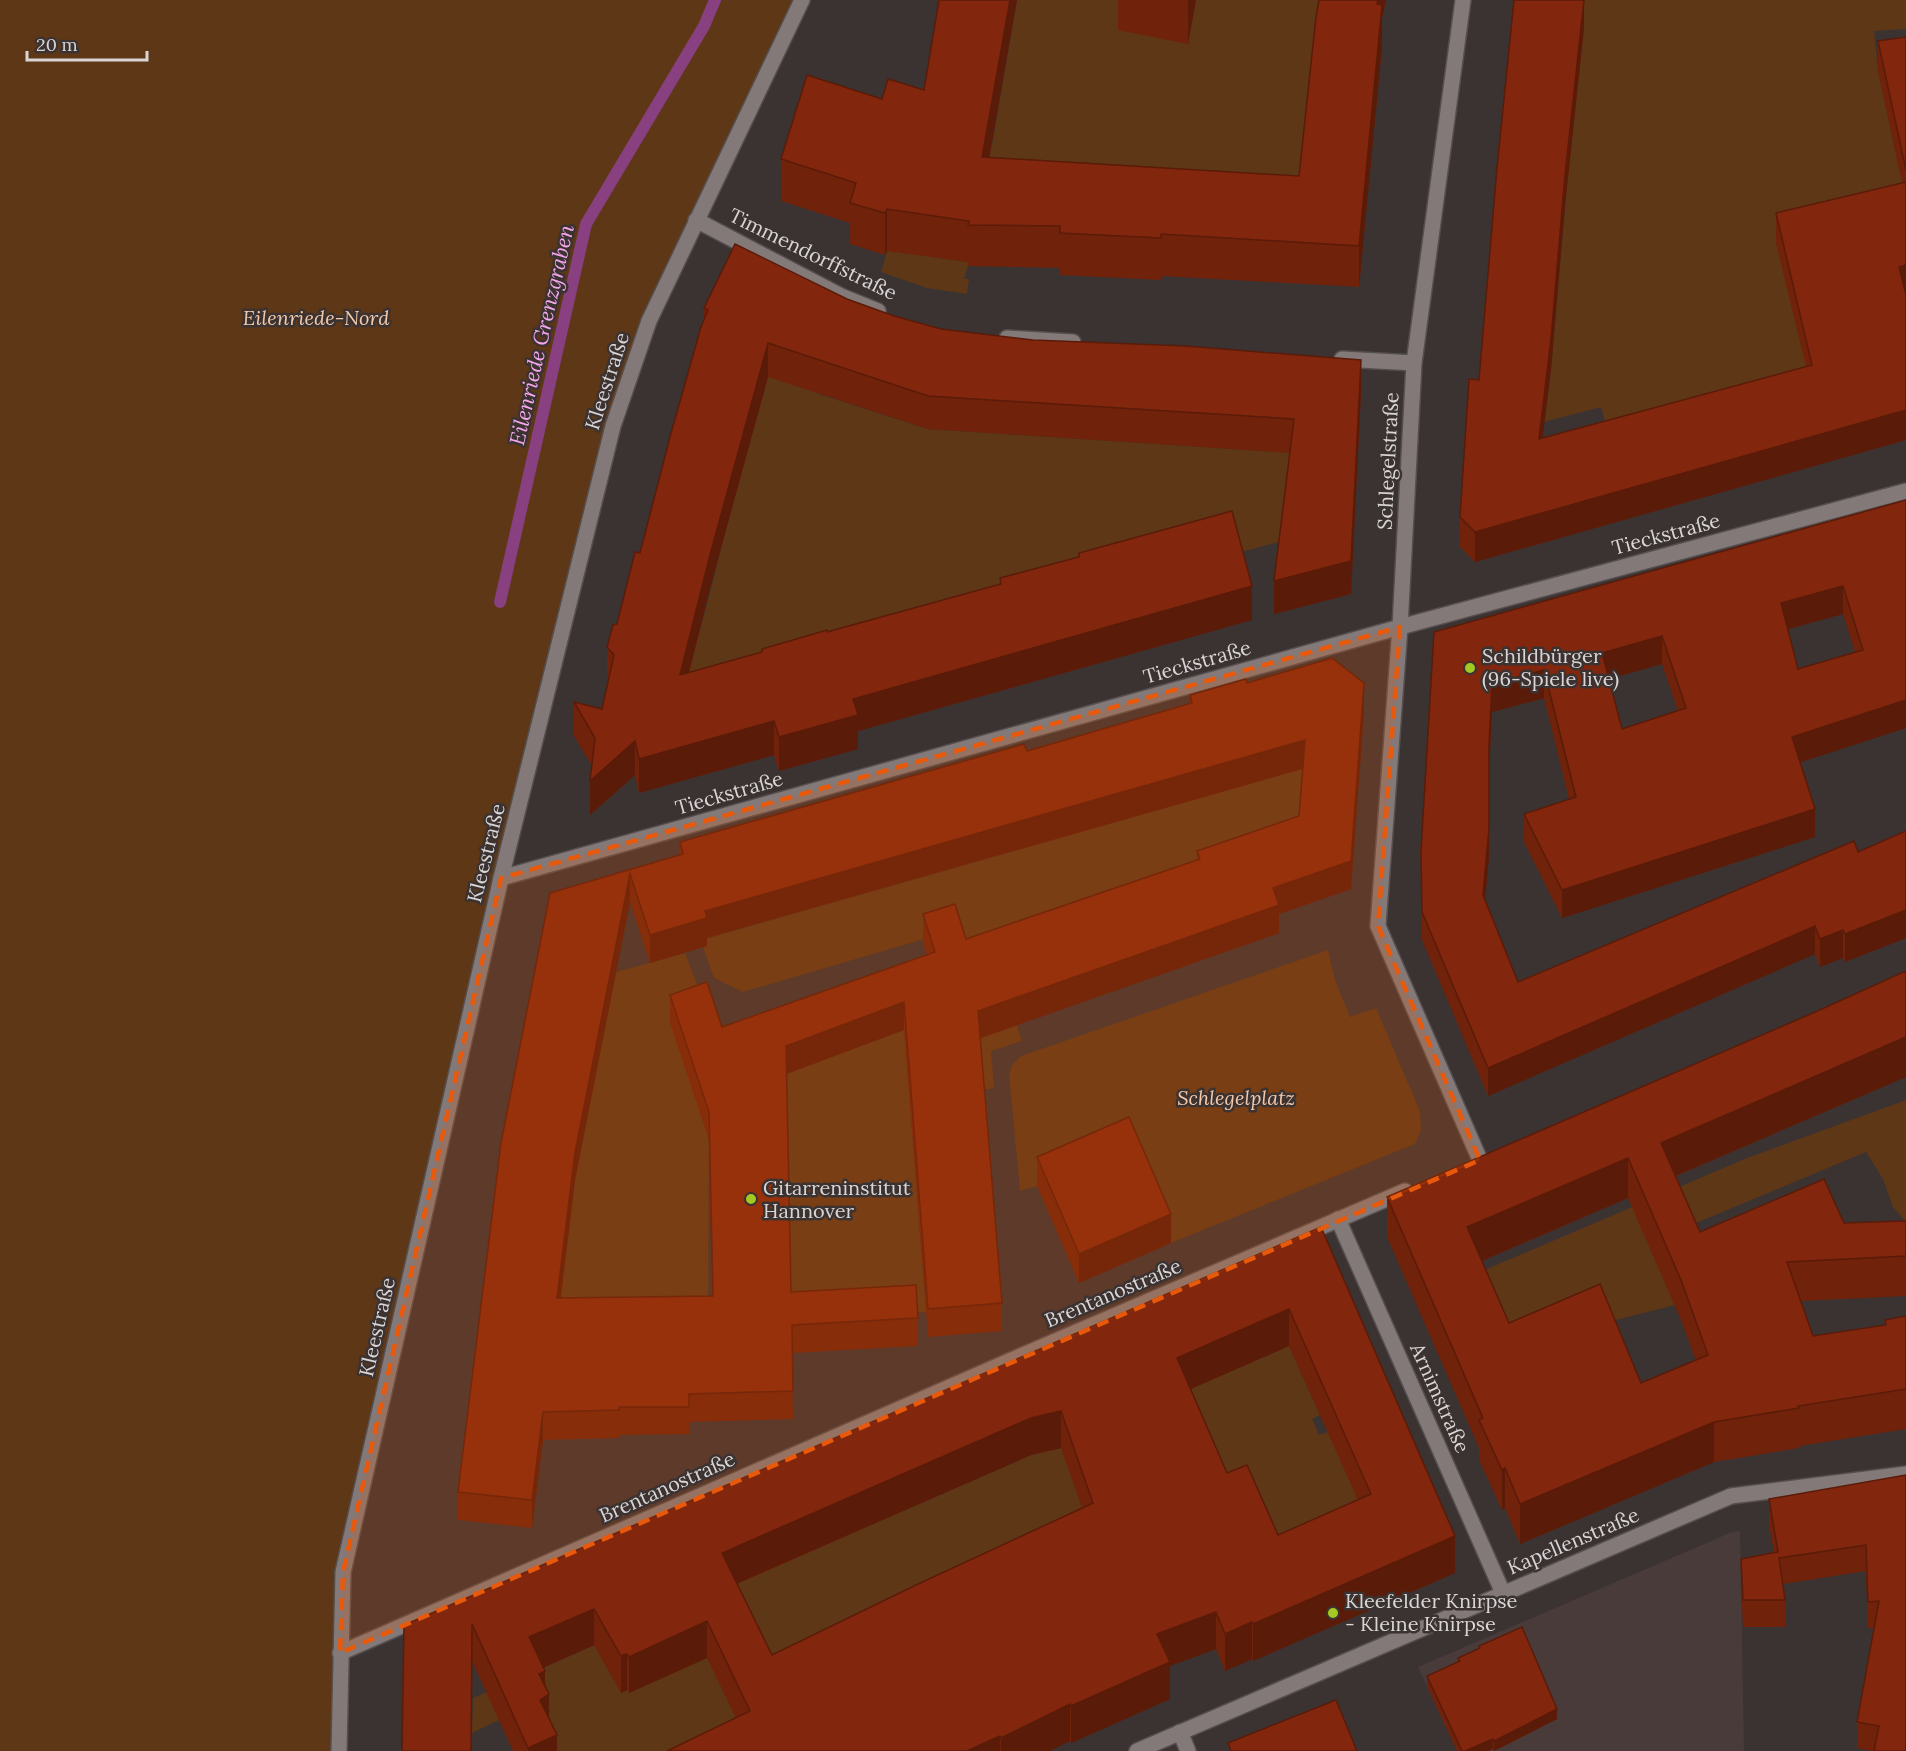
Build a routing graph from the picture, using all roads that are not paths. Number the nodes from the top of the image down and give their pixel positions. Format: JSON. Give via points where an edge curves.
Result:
{"nodes":[{"id":1,"x":802,"y":0,"type":"edge"},
{"id":2,"x":1463,"y":0,"type":"edge"},
{"id":3,"x":696,"y":220,"type":"junction"},
{"id":4,"x":891,"y":316,"type":"edge"},
{"id":5,"x":992,"y":337,"type":"edge"},
{"id":6,"x":1089,"y":343,"type":"edge"},
{"id":7,"x":1332,"y":358,"type":"edge"},
{"id":8,"x":1414,"y":363,"type":"junction"},
{"id":9,"x":1906,"y":491,"type":"edge"},
{"id":10,"x":1400,"y":627,"type":"junction"},
{"id":11,"x":501,"y":878,"type":"junction"},
{"id":12,"x":1480,"y":1160,"type":"edge"},
{"id":13,"x":1414,"y":1187,"type":"edge"},
{"id":14,"x":1338,"y":1219,"type":"junction"},
{"id":15,"x":1906,"y":1474,"type":"edge"},
{"id":16,"x":1503,"y":1593,"type":"junction"},
{"id":17,"x":340,"y":1653,"type":"junction"},
{"id":18,"x":1180,"y":1732,"type":"junction"},
{"id":19,"x":339,"y":1751,"type":"edge"},
{"id":20,"x":1137,"y":1751,"type":"edge"},
{"id":21,"x":1188,"y":1751,"type":"edge"}],
"edges":[{"from":1,"to":3,"type":"street","name":"Kleestraße"},
{"from":2,"to":8,"type":"street","name":"Schlegelstraße"},
{"from":3,"to":4,"type":"street","name":"Timmendorffstraße","via":[[842,296]]},
{"from":3,"to":11,"type":"street","name":"Kleestraße","via":[[649,321],[613,426]]},
{"from":5,"to":6,"type":"street"},
{"from":7,"to":8,"type":"street"},
{"from":8,"to":10,"type":"street","name":"Schlegelstraße"},
{"from":9,"to":10,"type":"street","name":"Tieckstraße"},
{"from":10,"to":11,"type":"street","name":"Tieckstraße"},
{"from":10,"to":12,"type":"street","name":"Schlegelstraße","via":[[1378,926]]},
{"from":11,"to":17,"type":"street","name":"Kleestraße","via":[[343,1572]]},
{"from":13,"to":14,"type":"street","name":"Brentanostraße"},
{"from":14,"to":16,"type":"street","name":"Arnimstraße"},
{"from":14,"to":17,"type":"street","name":"Brentanostraße"},
{"from":15,"to":16,"type":"street","name":"Kapellenstraße","via":[[1731,1496]]},
{"from":16,"to":18,"type":"street","name":"Kapellenstraße"},
{"from":17,"to":19,"type":"street","name":"Kleestraße"},
{"from":18,"to":20,"type":"street","name":"Kapellenstraße"},
{"from":18,"to":21,"type":"street"}]}
